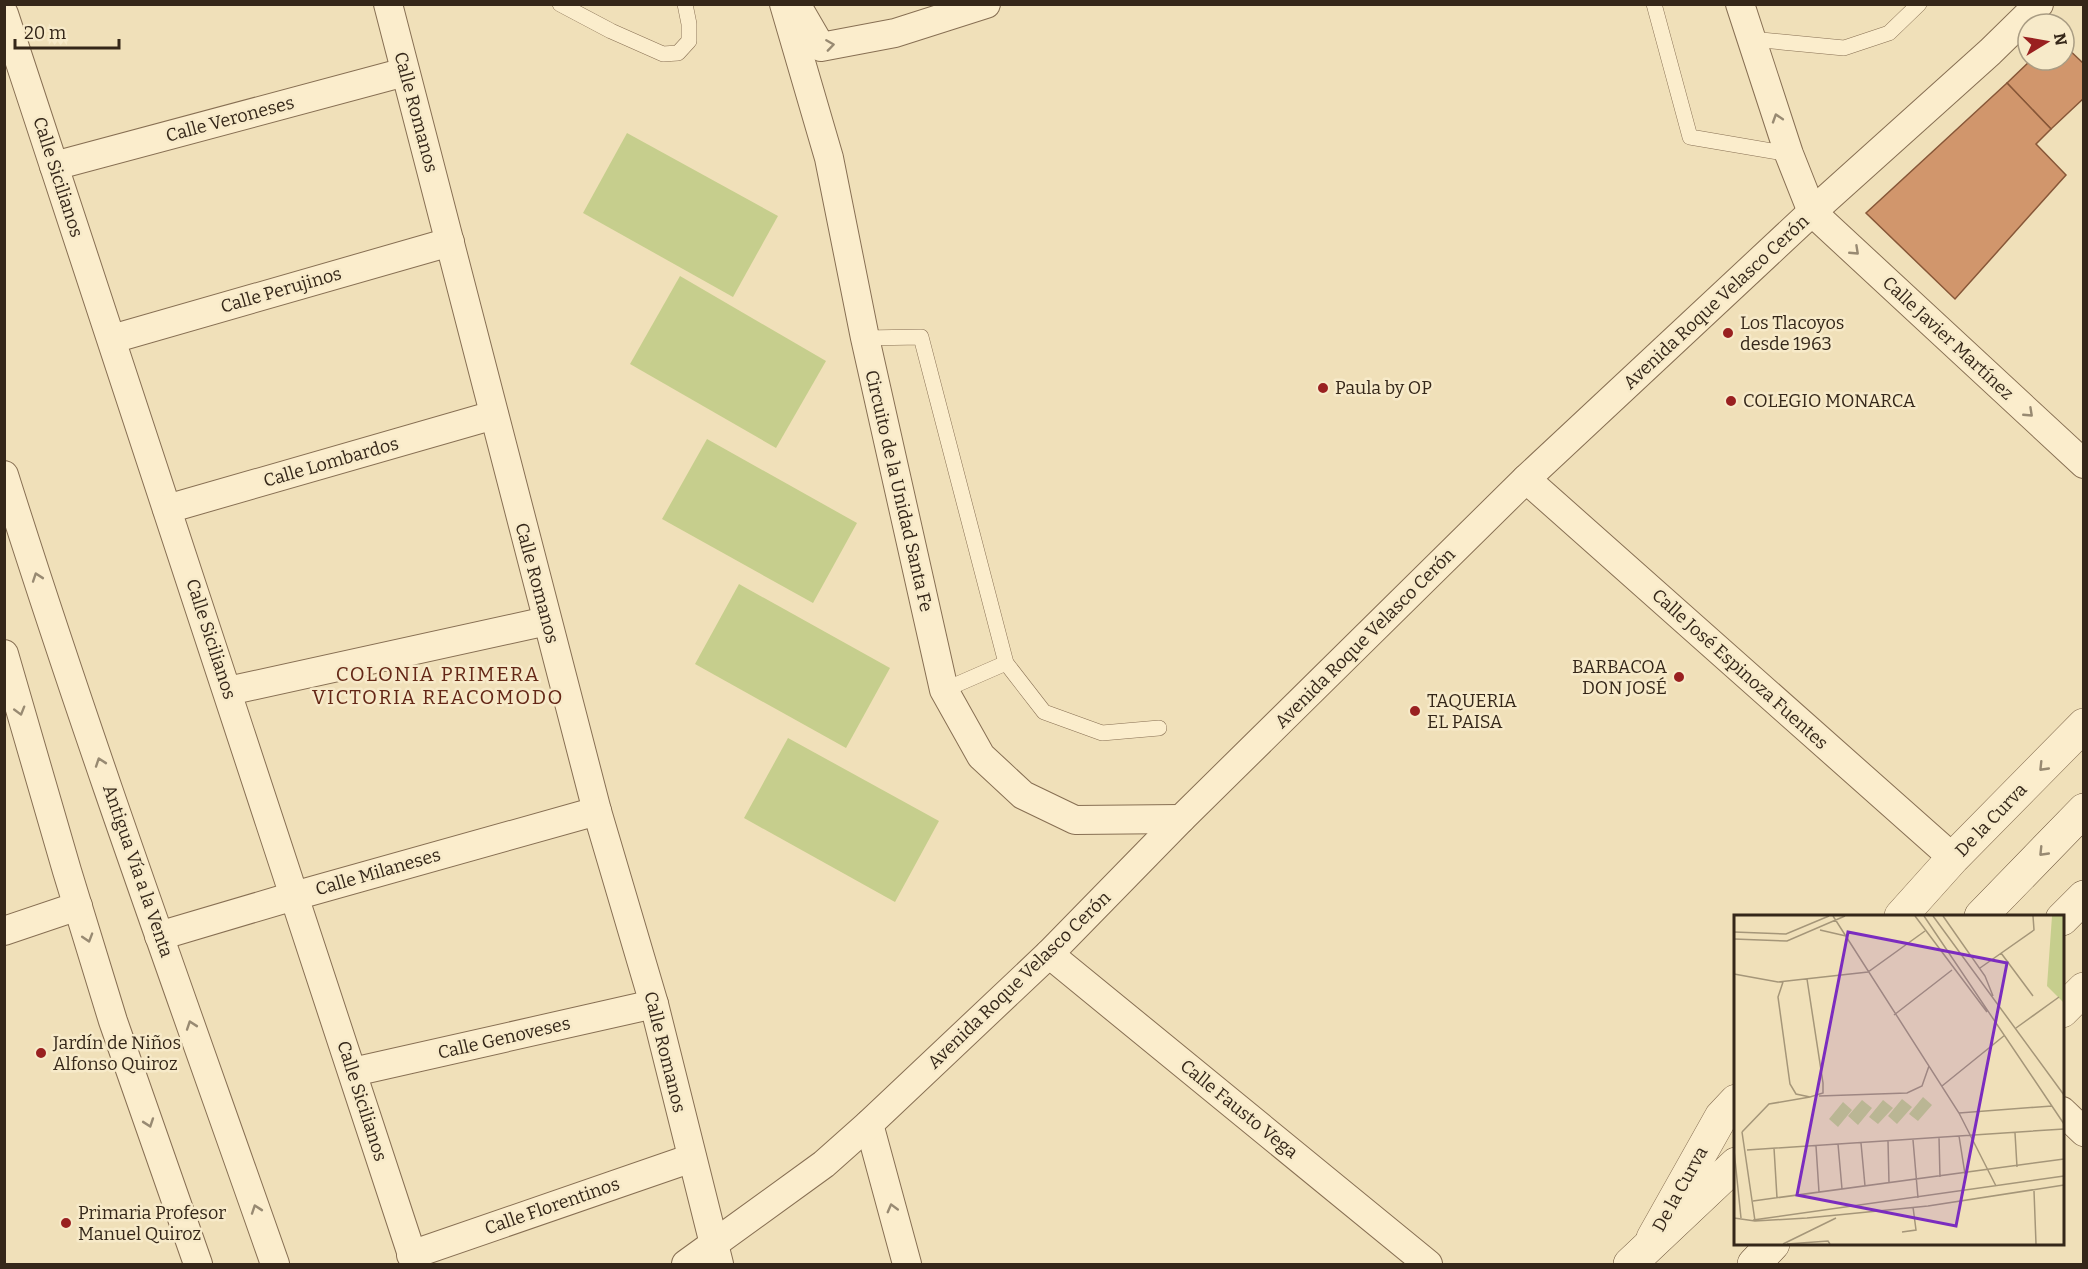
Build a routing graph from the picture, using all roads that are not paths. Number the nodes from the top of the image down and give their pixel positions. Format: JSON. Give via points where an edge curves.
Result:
{"nodes":[{"id":1,"x":388,"y":4,"type":"edge"},
{"id":2,"x":560,"y":4,"type":"edge"},
{"id":3,"x":684,"y":4,"type":"edge"},
{"id":4,"x":784,"y":4,"type":"edge"},
{"id":5,"x":796,"y":4,"type":"edge"},
{"id":6,"x":986,"y":4,"type":"edge"},
{"id":7,"x":1654,"y":4,"type":"edge"},
{"id":8,"x":1740,"y":4,"type":"edge"},
{"id":9,"x":1919,"y":4,"type":"edge"},
{"id":10,"x":2039,"y":4,"type":"edge"},
{"id":11,"x":4,"y":14,"type":"edge"},
{"id":12,"x":1751,"y":39,"type":"junction"},
{"id":13,"x":405,"y":72,"type":"junction"},
{"id":14,"x":1789,"y":154,"type":"junction"},
{"id":15,"x":54,"y":166,"type":"junction"},
{"id":16,"x":1812,"y":212,"type":"junction"},
{"id":17,"x":450,"y":242,"type":"junction"},
{"id":18,"x":865,"y":338,"type":"junction"},
{"id":19,"x":112,"y":339,"type":"junction"},
{"id":20,"x":494,"y":415,"type":"junction"},
{"id":21,"x":2084,"y":464,"type":"edge"},
{"id":22,"x":4,"y":475,"type":"edge"},
{"id":23,"x":1526,"y":479,"type":"junction"},
{"id":24,"x":168,"y":509,"type":"junction"},
{"id":25,"x":547,"y":621,"type":"junction"},
{"id":26,"x":4,"y":654,"type":"edge"},
{"id":27,"x":1006,"y":663,"type":"junction"},
{"id":28,"x":944,"y":690,"type":"junction"},
{"id":29,"x":228,"y":691,"type":"junction"},
{"id":30,"x":2084,"y":725,"type":"edge"},
{"id":31,"x":1159,"y":728,"type":"dead end"},
{"id":32,"x":2084,"y":810,"type":"edge"},
{"id":33,"x":597,"y":811,"type":"junction"},
{"id":34,"x":1181,"y":819,"type":"junction"},
{"id":35,"x":1953,"y":858,"type":"junction"},
{"id":36,"x":294,"y":896,"type":"junction"},
{"id":37,"x":2084,"y":897,"type":"edge"},
{"id":38,"x":78,"y":906,"type":"junction"},
{"id":39,"x":1902,"y":915,"type":"edge"},
{"id":40,"x":1982,"y":915,"type":"edge"},
{"id":41,"x":2064,"y":917,"type":"edge"},
{"id":42,"x":4,"y":931,"type":"edge"},
{"id":43,"x":159,"y":936,"type":"junction"},
{"id":44,"x":1049,"y":954,"type":"junction"},
{"id":45,"x":2084,"y":989,"type":"edge"},
{"id":46,"x":654,"y":1004,"type":"junction"},
{"id":47,"x":2064,"y":1009,"type":"edge"},
{"id":48,"x":353,"y":1072,"type":"junction"},
{"id":49,"x":1734,"y":1103,"type":"edge"},
{"id":50,"x":2064,"y":1113,"type":"edge"},
{"id":51,"x":869,"y":1124,"type":"junction"},
{"id":52,"x":2084,"y":1132,"type":"edge"},
{"id":53,"x":692,"y":1158,"type":"junction"},
{"id":54,"x":1734,"y":1166,"type":"edge"},
{"id":55,"x":1772,"y":1245,"type":"edge"},
{"id":56,"x":716,"y":1254,"type":"edge"},
{"id":57,"x":1639,"y":1256,"type":"edge"},
{"id":58,"x":413,"y":1260,"type":"edge"},
{"id":59,"x":198,"y":1264,"type":"edge"},
{"id":60,"x":275,"y":1264,"type":"edge"},
{"id":61,"x":686,"y":1264,"type":"edge"},
{"id":62,"x":907,"y":1264,"type":"edge"},
{"id":63,"x":1428,"y":1264,"type":"edge"},
{"id":64,"x":1754,"y":1264,"type":"edge"}],
"edges":[{"from":1,"to":13,"type":"street","name":"Calle Romanos"},
{"from":2,"to":3,"type":"lane","via":[[663,54],[678,53],[689,41]]},
{"from":4,"to":18,"type":"street","name":"Circuito de la Unidad Santa Fe","via":[[829,158]]},
{"from":5,"to":6,"type":"street","one_way":true,"via":[[821,47],[895,33]]},
{"from":7,"to":14,"type":"lane","via":[[1690,137]]},
{"from":8,"to":12,"type":"street"},
{"from":9,"to":12,"type":"lane","via":[[1889,33],[1844,48]]},
{"from":10,"to":16,"type":"street","name":"Avenida Roque Velasco Cerón"},
{"from":11,"to":15,"type":"street","name":"Calle Sicilianos"},
{"from":14,"to":12,"type":"street","one_way":true},
{"from":13,"to":15,"type":"street","name":"Calle Veroneses"},
{"from":13,"to":17,"type":"street","name":"Calle Romanos"},
{"from":14,"to":16,"type":"street"},
{"from":15,"to":19,"type":"street","name":"Calle Sicilianos"},
{"from":16,"to":21,"type":"street","name":"Calle Javier Martínez","one_way":true},
{"from":16,"to":23,"type":"street","name":"Avenida Roque Velasco Cerón"},
{"from":17,"to":19,"type":"street","name":"Calle Perujinos"},
{"from":17,"to":20,"type":"street","name":"Calle Romanos"},
{"from":18,"to":27,"type":"lane","via":[[921,337]]},
{"from":18,"to":28,"type":"street","name":"Circuito de la Unidad Santa Fe"},
{"from":19,"to":24,"type":"street","name":"Calle Sicilianos"},
{"from":20,"to":24,"type":"street","name":"Calle Lombardos"},
{"from":20,"to":25,"type":"street","name":"Calle Romanos"},
{"from":43,"to":22,"type":"street","name":"Antigua Vía a la Venta","one_way":true},
{"from":23,"to":34,"type":"street","name":"Avenida Roque Velasco Cerón"},
{"from":23,"to":35,"type":"street","name":"Calle José Espinoza Fuentes"},
{"from":24,"to":29,"type":"street","name":"Calle Sicilianos"},
{"from":25,"to":29,"type":"street"},
{"from":25,"to":33,"type":"street","name":"Calle Romanos"},
{"from":26,"to":38,"type":"street","one_way":true},
{"from":27,"to":28,"type":"lane"},
{"from":27,"to":31,"type":"lane","via":[[1044,711],[1102,733]]},
{"from":28,"to":34,"type":"street","name":"Circuito de la Unidad Santa Fe","via":[[981,756],[1023,795],[1075,820]]},
{"from":29,"to":36,"type":"street","name":"Calle Sicilianos"},
{"from":30,"to":35,"type":"street","name":"De la Curva","one_way":true},
{"from":32,"to":40,"type":"street","one_way":true},
{"from":33,"to":36,"type":"street","name":"Calle Milaneses"},
{"from":33,"to":46,"type":"street","name":"Calle Romanos"},
{"from":34,"to":44,"type":"street","name":"Avenida Roque Velasco Cerón"},
{"from":35,"to":39,"type":"street","name":"De la Curva"},
{"from":36,"to":43,"type":"street","name":"Calle Milaneses"},
{"from":36,"to":48,"type":"street","name":"Calle Sicilianos"},
{"from":37,"to":41,"type":"street"},
{"from":38,"to":42,"type":"street"},
{"from":38,"to":59,"type":"street","one_way":true,"via":[[113,1021]]},
{"from":60,"to":43,"type":"street","name":"Antigua Vía a la Venta","one_way":true},
{"from":44,"to":51,"type":"street","name":"Avenida Roque Velasco Cerón"},
{"from":44,"to":63,"type":"street","name":"Calle Fausto Vega"},
{"from":45,"to":47,"type":"street"},
{"from":46,"to":48,"type":"street","name":"Calle Genoveses"},
{"from":46,"to":53,"type":"street","name":"Calle Romanos"},
{"from":48,"to":58,"type":"street","name":"Calle Sicilianos"},
{"from":49,"to":57,"type":"street","name":"De la Curva","via":[[1721,1117]]},
{"from":50,"to":52,"type":"street"},
{"from":51,"to":56,"type":"street","name":"Avenida Roque Velasco Cerón"},
{"from":62,"to":51,"type":"street","one_way":true},
{"from":53,"to":56,"type":"street","name":"Calle Romanos"},
{"from":53,"to":58,"type":"street","name":"Calle Florentinos"},
{"from":54,"to":57,"type":"street"},
{"from":55,"to":64,"type":"street"},
{"from":56,"to":61,"type":"street","name":"Avenida Roque Velasco Cerón"}]}
